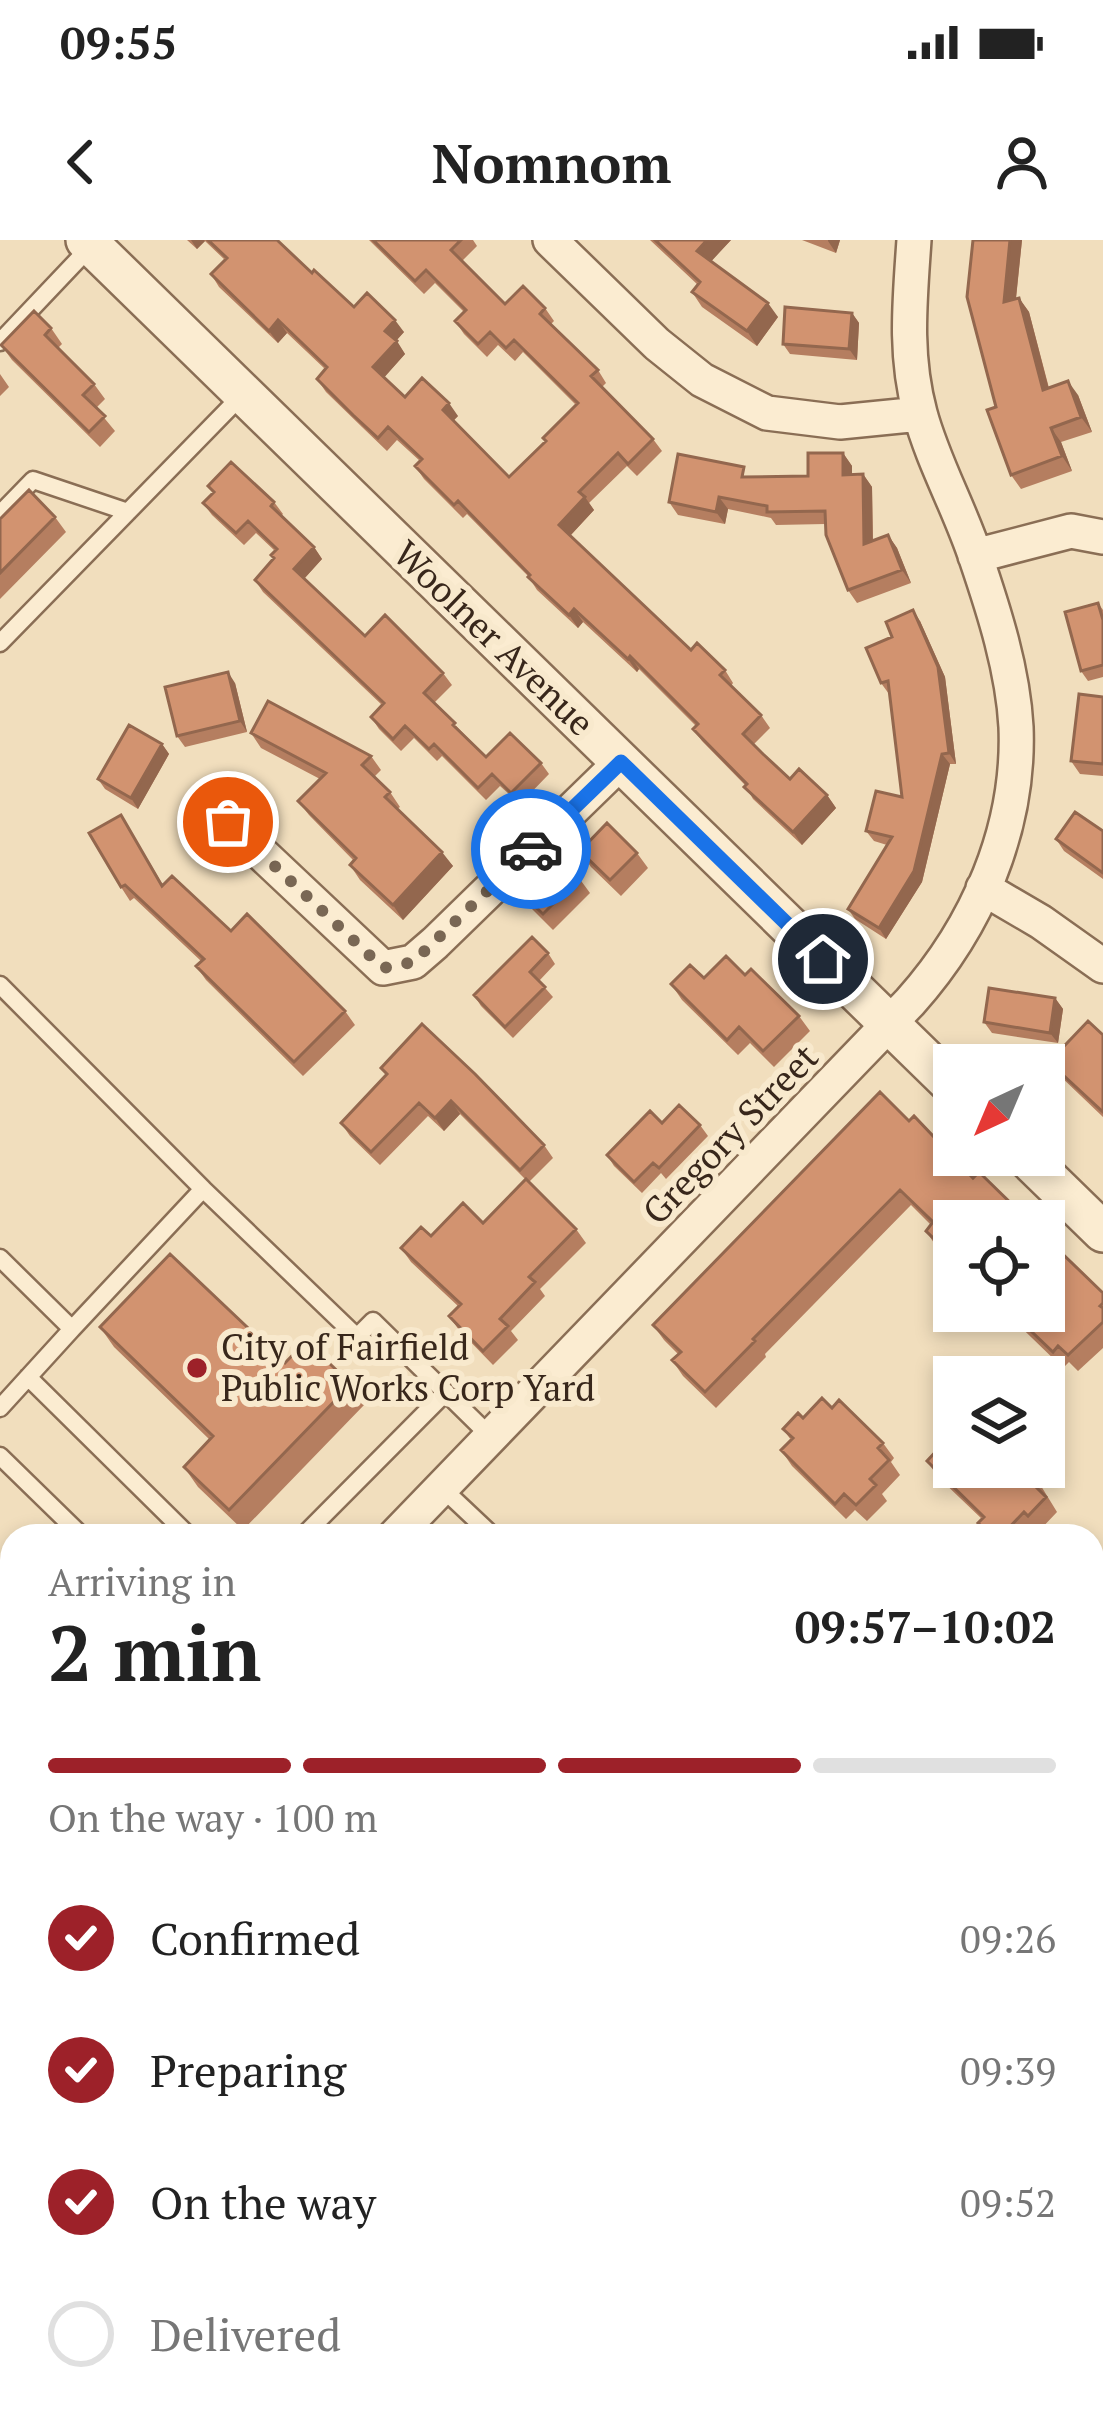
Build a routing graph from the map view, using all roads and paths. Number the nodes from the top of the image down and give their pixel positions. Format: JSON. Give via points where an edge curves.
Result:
{"nodes":[{"id":1,"x":550,"y":240,"type":"edge"},
{"id":2,"x":914,"y":240,"type":"edge"},
{"id":3,"x":89,"y":243,"type":"edge"},
{"id":4,"x":0,"y":342,"type":"edge"},
{"id":5,"x":244,"y":393,"type":"junction"},
{"id":6,"x":920,"y":414,"type":"junction"},
{"id":7,"x":8,"y":494,"type":"edge"},
{"id":8,"x":128,"y":512,"type":"junction"},
{"id":9,"x":0,"y":514,"type":"edge"},
{"id":10,"x":1103,"y":537,"type":"edge"},
{"id":11,"x":975,"y":556,"type":"junction"},
{"id":12,"x":0,"y":643,"type":"edge"},
{"id":13,"x":621,"y":762,"type":"junction"},
{"id":14,"x":228,"y":822,"type":"dead end"},
{"id":15,"x":983,"y":888,"type":"junction"},
{"id":16,"x":1103,"y":966,"type":"edge"},
{"id":17,"x":0,"y":985,"type":"edge"},
{"id":18,"x":890,"y":1024,"type":"junction"},
{"id":19,"x":933,"y":1066,"type":"edge"},
{"id":20,"x":1046,"y":1176,"type":"edge"},
{"id":21,"x":203,"y":1189,"type":"junction"},
{"id":22,"x":1103,"y":1232,"type":"edge"},
{"id":23,"x":0,"y":1258,"type":"edge"},
{"id":24,"x":72,"y":1330,"type":"junction"},
{"id":25,"x":28,"y":1377,"type":"junction"},
{"id":26,"x":446,"y":1392,"type":"junction"},
{"id":27,"x":0,"y":1408,"type":"edge"},
{"id":28,"x":491,"y":1437,"type":"junction"},
{"id":29,"x":0,"y":1456,"type":"edge"},
{"id":30,"x":442,"y":1488,"type":"junction"},
{"id":31,"x":70,"y":1524,"type":"edge"},
{"id":32,"x":177,"y":1524,"type":"edge"},
{"id":33,"x":315,"y":1524,"type":"edge"},
{"id":34,"x":407,"y":1524,"type":"edge"},
{"id":35,"x":480,"y":1524,"type":"edge"}],
"edges":[{"from":1,"to":6,"type":"street","via":[[657,344],[702,380],[766,413],[840,422]]},
{"from":2,"to":6,"type":"street","name":"Gregory Street","via":[[908,346]]},
{"from":3,"to":4,"type":"lane"},
{"from":3,"to":5,"type":"street","name":"Woolner Avenue"},
{"from":5,"to":8,"type":"lane"},
{"from":5,"to":13,"type":"street","name":"Woolner Avenue"},
{"from":6,"to":11,"type":"street","name":"Gregory Street"},
{"from":7,"to":8,"type":"lane","via":[[33,480]]},
{"from":7,"to":9,"type":"lane"},
{"from":8,"to":12,"type":"lane"},
{"from":10,"to":11,"type":"street","via":[[1071,531]]},
{"from":11,"to":15,"type":"street","name":"Gregory Street","via":[[1016,725],[998,860]]},
{"from":13,"to":14,"type":"street","via":[[435,943],[413,962],[383,968]]},
{"from":13,"to":18,"type":"street","name":"Woolner Avenue"},
{"from":15,"to":16,"type":"street"},
{"from":15,"to":18,"type":"street","name":"Gregory Street","via":[[952,951]]},
{"from":17,"to":21,"type":"lane"},
{"from":18,"to":19,"type":"street","name":"Woolner Avenue"},
{"from":18,"to":28,"type":"street","name":"Gregory Street"},
{"from":20,"to":22,"type":"street"},
{"from":21,"to":24,"type":"lane"},
{"from":21,"to":26,"type":"lane","via":[[357,1336],[373,1321]]},
{"from":23,"to":24,"type":"lane"},
{"from":24,"to":25,"type":"lane"},
{"from":25,"to":27,"type":"lane"},
{"from":25,"to":32,"type":"lane"},
{"from":26,"to":28,"type":"lane"},
{"from":26,"to":33,"type":"lane"},
{"from":28,"to":30,"type":"street","name":"Gregory Street"},
{"from":29,"to":31,"type":"lane"},
{"from":30,"to":34,"type":"street","name":"Gregory Street"},
{"from":30,"to":35,"type":"lane"}]}
